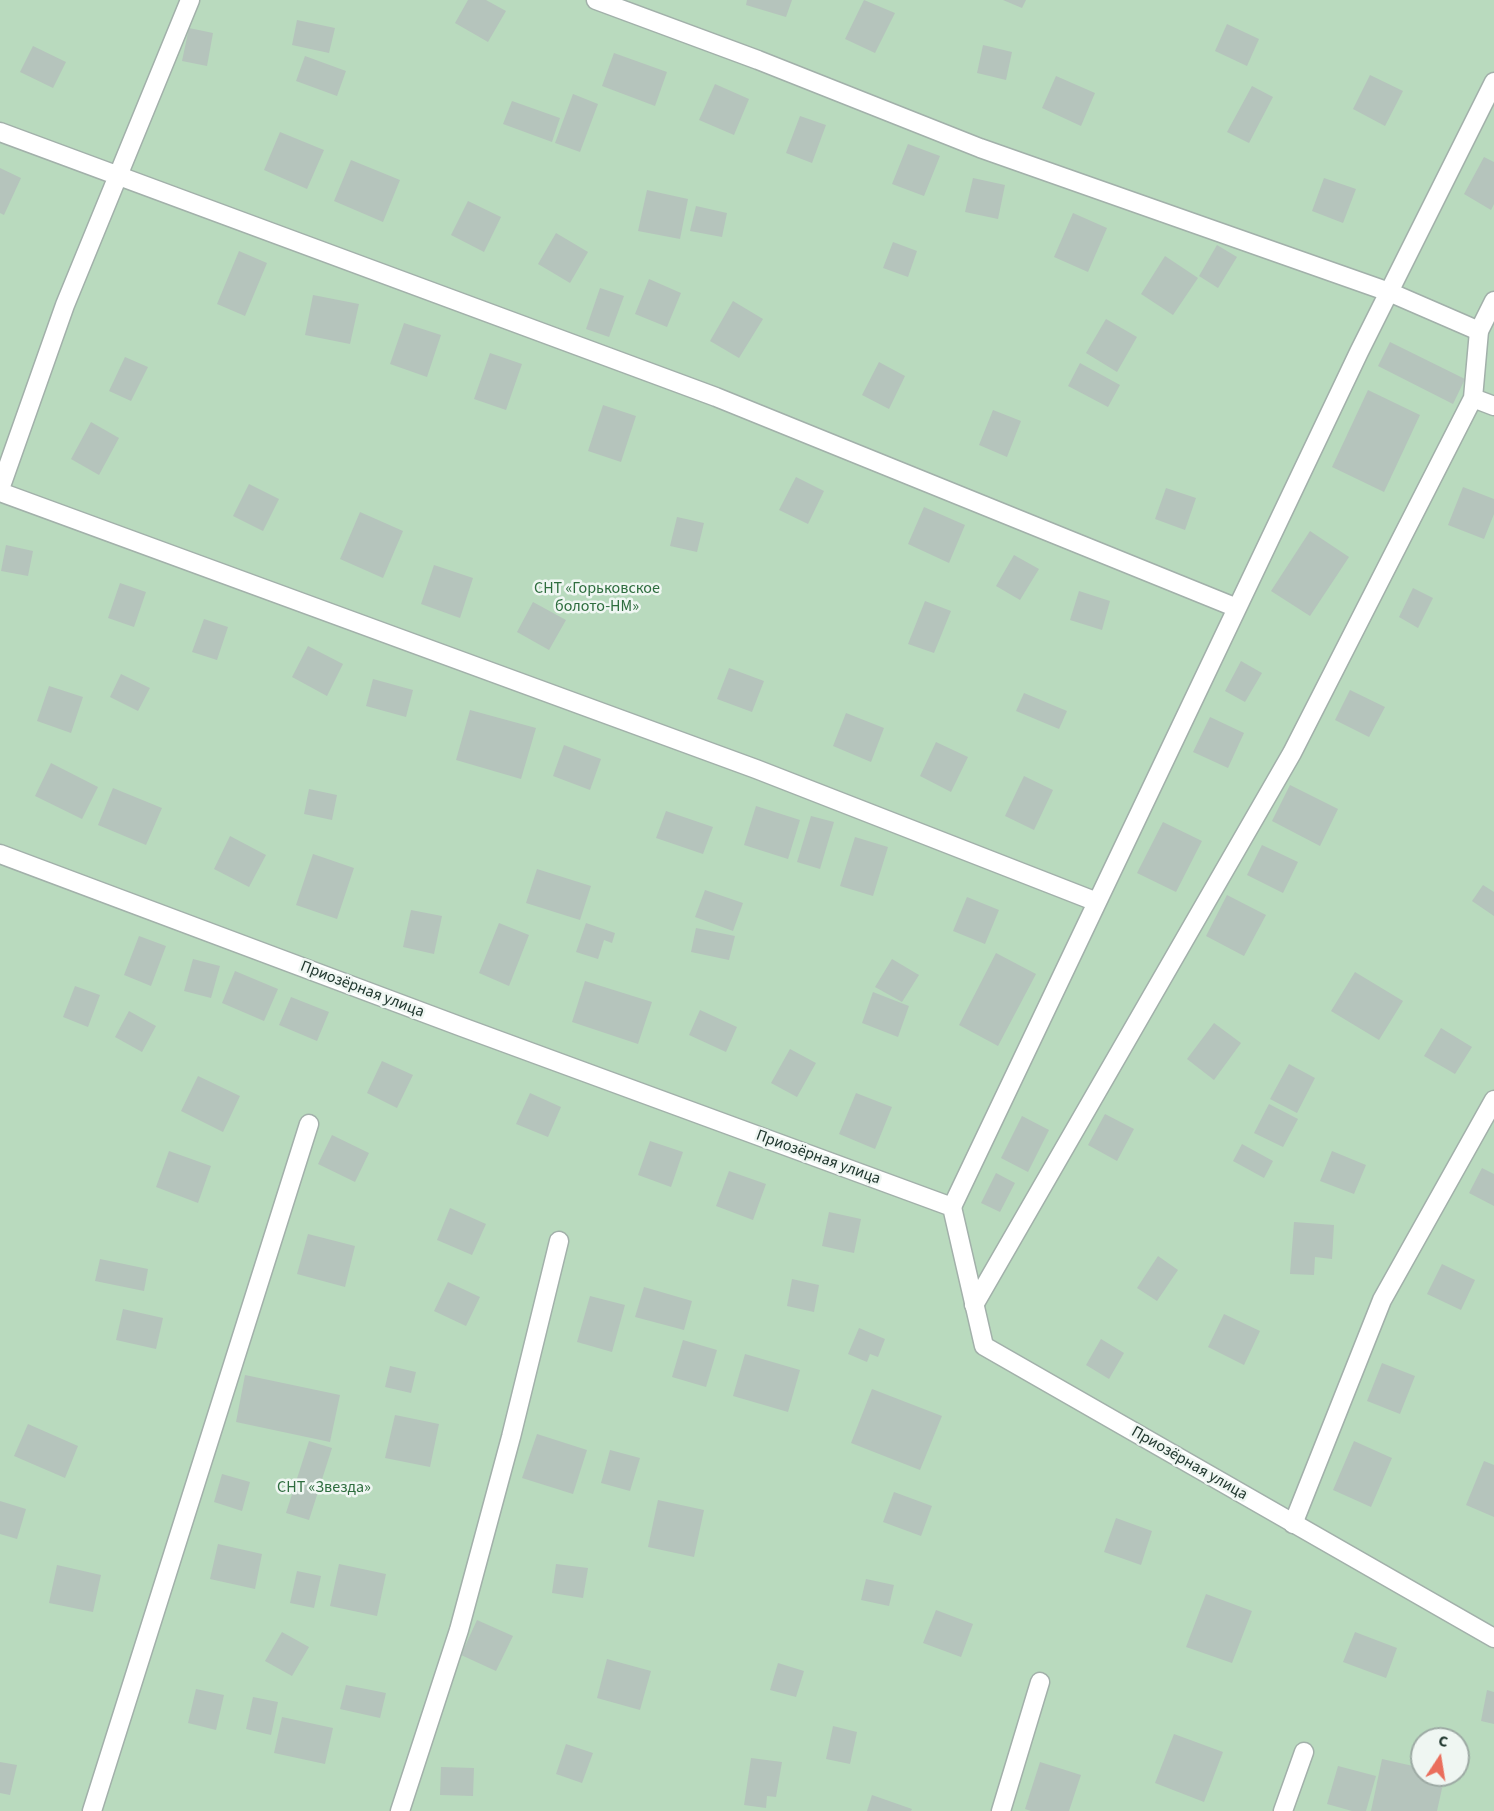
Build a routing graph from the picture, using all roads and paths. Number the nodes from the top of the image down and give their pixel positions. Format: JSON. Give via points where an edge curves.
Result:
{"nodes":[{"id":1,"x":190,"y":0,"type":"edge"},
{"id":2,"x":596,"y":0,"type":"edge"},
{"id":3,"x":1494,"y":82,"type":"edge"},
{"id":4,"x":0,"y":132,"type":"edge"},
{"id":5,"x":118,"y":174,"type":"junction"},
{"id":6,"x":1389,"y":292,"type":"junction"},
{"id":7,"x":1494,"y":301,"type":"edge"},
{"id":8,"x":1479,"y":331,"type":"junction"},
{"id":9,"x":1473,"y":398,"type":"junction"},
{"id":10,"x":1494,"y":406,"type":"edge"},
{"id":11,"x":0,"y":491,"type":"edge"},
{"id":12,"x":1237,"y":608,"type":"junction"},
{"id":13,"x":0,"y":854,"type":"edge"},
{"id":14,"x":1097,"y":902,"type":"junction"},
{"id":15,"x":1494,"y":1100,"type":"edge"},
{"id":16,"x":309,"y":1124,"type":"dead end"},
{"id":17,"x":952,"y":1207,"type":"junction"},
{"id":18,"x":559,"y":1241,"type":"dead end"},
{"id":19,"x":974,"y":1305,"type":"junction"},
{"id":20,"x":1293,"y":1524,"type":"junction"},
{"id":21,"x":1494,"y":1638,"type":"edge"},
{"id":22,"x":1040,"y":1682,"type":"dead end"},
{"id":23,"x":1304,"y":1752,"type":"dead end"},
{"id":24,"x":92,"y":1811,"type":"edge"},
{"id":25,"x":400,"y":1811,"type":"edge"},
{"id":26,"x":1001,"y":1811,"type":"edge"},
{"id":27,"x":1283,"y":1811,"type":"edge"}],
"edges":[{"from":1,"to":5,"type":"street"},
{"from":2,"to":6,"type":"street","via":[[980,148]]},
{"from":3,"to":6,"type":"street"},
{"from":4,"to":5,"type":"street"},
{"from":5,"to":11,"type":"street","via":[[65,305]]},
{"from":5,"to":12,"type":"street","via":[[716,396]]},
{"from":6,"to":8,"type":"street"},
{"from":6,"to":12,"type":"street"},
{"from":7,"to":8,"type":"street"},
{"from":8,"to":9,"type":"street"},
{"from":9,"to":10,"type":"street"},
{"from":9,"to":19,"type":"street","via":[[1292,753]]},
{"from":11,"to":14,"type":"street","via":[[756,769]]},
{"from":12,"to":14,"type":"street"},
{"from":13,"to":17,"type":"street","name":"Приозёрная улица"},
{"from":14,"to":17,"type":"street"},
{"from":15,"to":20,"type":"street","via":[[1382,1300]]},
{"from":16,"to":24,"type":"street"},
{"from":17,"to":19,"type":"street","name":"Приозёрная улица"},
{"from":18,"to":25,"type":"street","via":[[459,1630]]},
{"from":19,"to":20,"type":"street","name":"Приозёрная улица","via":[[984,1346]]},
{"from":20,"to":21,"type":"street","name":"Приозёрная улица"},
{"from":22,"to":26,"type":"street"},
{"from":23,"to":27,"type":"street"}]}
